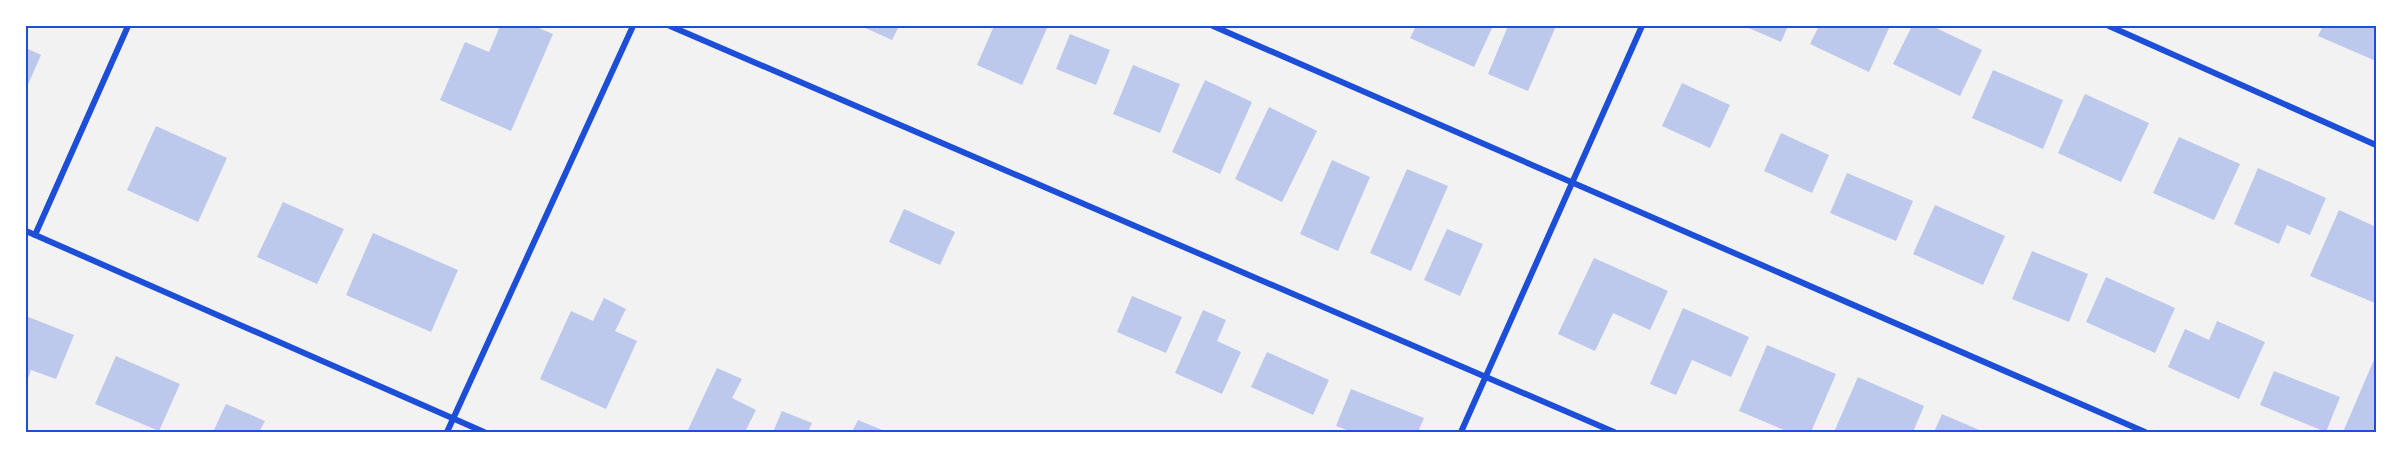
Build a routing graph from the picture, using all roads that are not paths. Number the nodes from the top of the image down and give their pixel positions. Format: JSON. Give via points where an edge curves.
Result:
{"nodes":[{"id":1,"x":129,"y":26,"type":"edge"},
{"id":2,"x":633,"y":26,"type":"edge"},
{"id":3,"x":670,"y":26,"type":"edge"},
{"id":4,"x":1213,"y":26,"type":"edge"},
{"id":5,"x":1642,"y":26,"type":"edge"},
{"id":6,"x":2109,"y":26,"type":"edge"},
{"id":7,"x":2376,"y":145,"type":"edge"},
{"id":8,"x":1573,"y":181,"type":"junction"},
{"id":9,"x":26,"y":231,"type":"edge"},
{"id":10,"x":34,"y":235,"type":"junction"},
{"id":11,"x":1486,"y":376,"type":"junction"},
{"id":12,"x":453,"y":419,"type":"junction"},
{"id":13,"x":447,"y":432,"type":"edge"},
{"id":14,"x":484,"y":432,"type":"edge"},
{"id":15,"x":1461,"y":432,"type":"edge"},
{"id":16,"x":1614,"y":432,"type":"edge"},
{"id":17,"x":2145,"y":432,"type":"edge"}],
"edges":[{"from":1,"to":10,"type":"street"},
{"from":2,"to":12,"type":"street"},
{"from":3,"to":11,"type":"street"},
{"from":4,"to":8,"type":"street"},
{"from":5,"to":8,"type":"street"},
{"from":6,"to":7,"type":"street"},
{"from":8,"to":11,"type":"street"},
{"from":8,"to":17,"type":"street"},
{"from":9,"to":10,"type":"street"},
{"from":10,"to":12,"type":"street"},
{"from":11,"to":15,"type":"street"},
{"from":11,"to":16,"type":"street"},
{"from":12,"to":13,"type":"street"},
{"from":12,"to":14,"type":"street"}]}
